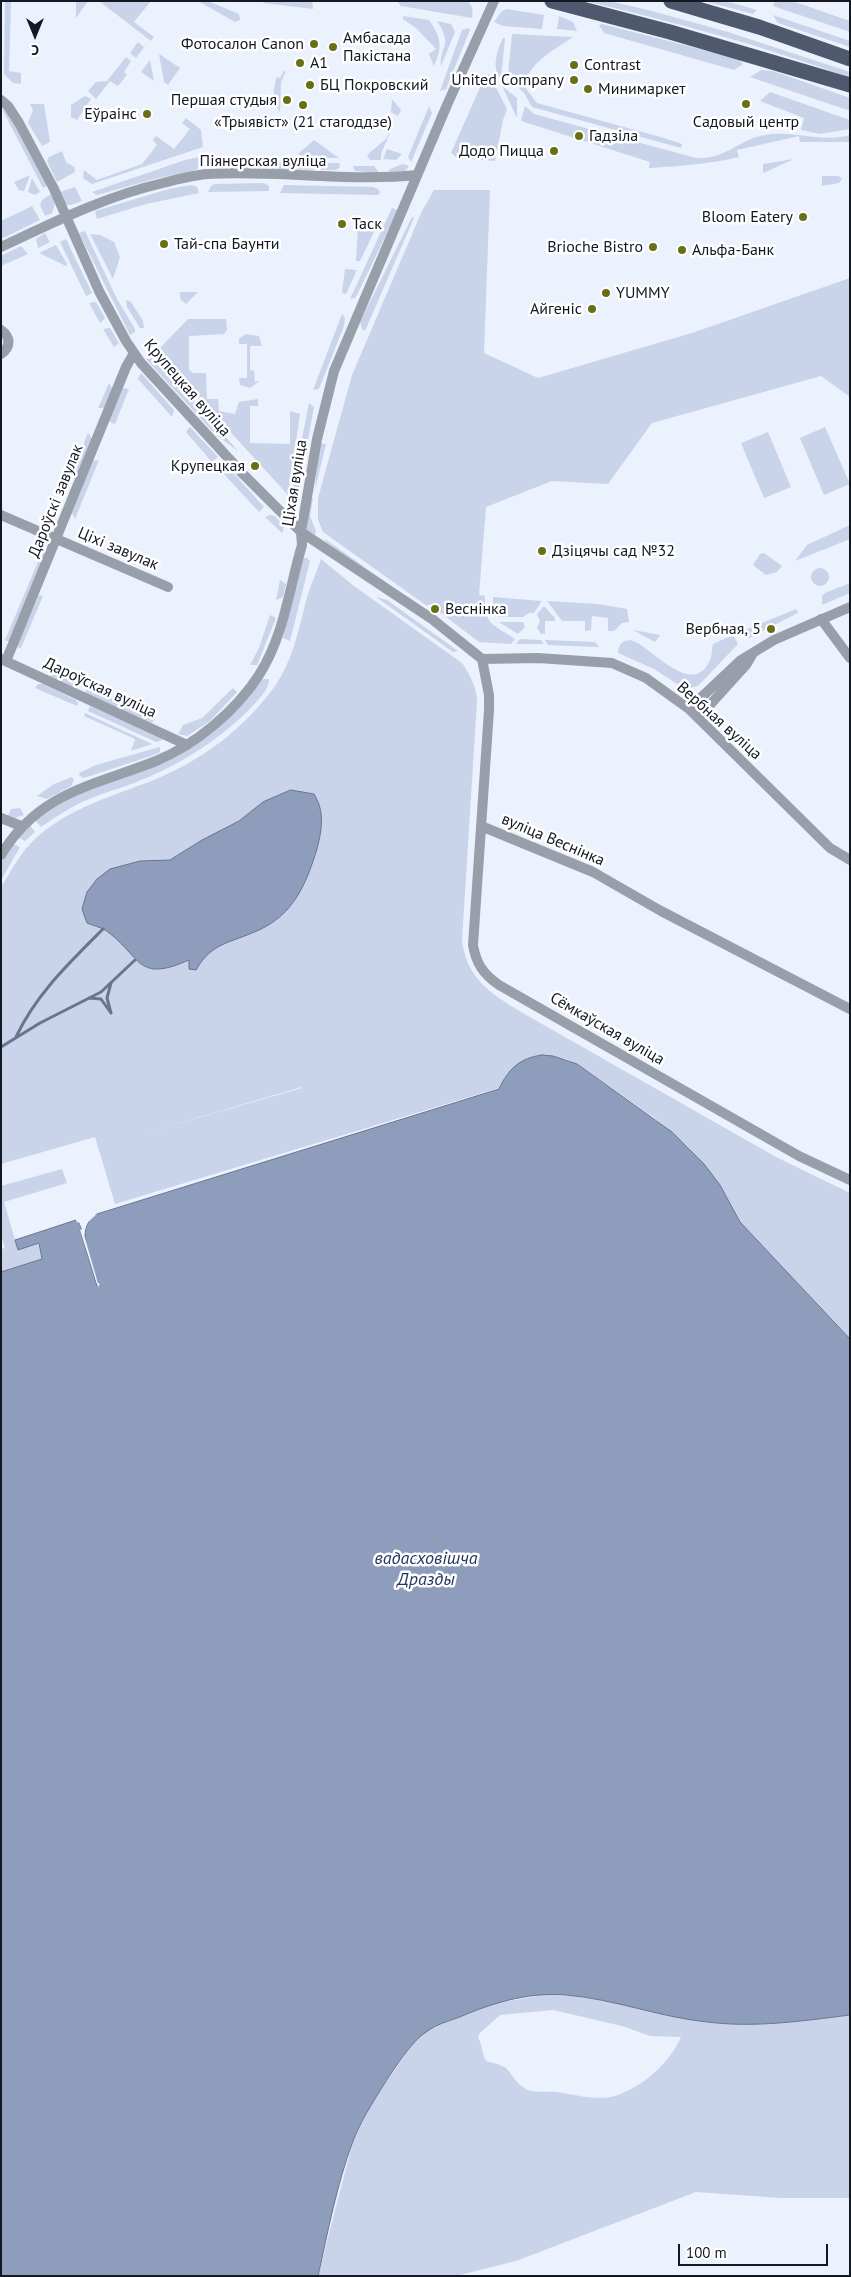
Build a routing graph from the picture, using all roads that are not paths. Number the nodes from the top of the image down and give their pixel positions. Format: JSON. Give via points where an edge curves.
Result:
{"nodes":[{"id":1,"x":494,"y":1,"type":"edge"},
{"id":2,"x":552,"y":1,"type":"edge"},
{"id":3,"x":672,"y":1,"type":"edge"},
{"id":4,"x":850,"y":59,"type":"edge"},
{"id":5,"x":850,"y":85,"type":"edge"},
{"id":6,"x":1,"y":100,"type":"edge"},
{"id":7,"x":417,"y":175,"type":"junction"},
{"id":8,"x":65,"y":217,"type":"junction"},
{"id":9,"x":1,"y":247,"type":"edge"},
{"id":10,"x":1,"y":330,"type":"edge"},
{"id":11,"x":9,"y":345,"type":"junction"},
{"id":12,"x":134,"y":353,"type":"junction"},
{"id":13,"x":1,"y":354,"type":"edge"},
{"id":14,"x":1,"y":363,"type":"edge"},
{"id":15,"x":1,"y":515,"type":"edge"},
{"id":16,"x":301,"y":532,"type":"junction"},
{"id":17,"x":56,"y":539,"type":"junction"},
{"id":18,"x":168,"y":587,"type":"dead end"},
{"id":19,"x":850,"y":607,"type":"edge"},
{"id":20,"x":821,"y":619,"type":"junction"},
{"id":21,"x":753,"y":654,"type":"junction"},
{"id":22,"x":850,"y":658,"type":"edge"},
{"id":23,"x":482,"y":659,"type":"junction"},
{"id":24,"x":4,"y":660,"type":"edge"},
{"id":25,"x":689,"y":710,"type":"junction"},
{"id":26,"x":698,"y":718,"type":"junction"},
{"id":27,"x":187,"y":745,"type":"junction"},
{"id":28,"x":1,"y":818,"type":"edge"},
{"id":29,"x":22,"y":826,"type":"junction"},
{"id":30,"x":481,"y":826,"type":"junction"},
{"id":31,"x":1,"y":855,"type":"edge"},
{"id":32,"x":850,"y":860,"type":"edge"},
{"id":33,"x":850,"y":1009,"type":"edge"},
{"id":34,"x":850,"y":1180,"type":"edge"}],
"edges":[{"from":1,"to":7,"type":"street","name":"Ціхая вуліца"},
{"from":2,"to":5,"type":"main road"},
{"from":3,"to":4,"type":"main road"},
{"from":6,"to":8,"type":"street","name":"Крупецкая вуліца","via":[[19,123]]},
{"from":7,"to":8,"type":"street","name":"Піянерская вуліца","via":[[386,178],[207,174],[138,189]]},
{"from":7,"to":16,"type":"street","name":"Ціхая вуліца","via":[[334,371],[317,439]]},
{"from":8,"to":9,"type":"street","name":"Піянерская вуліца"},
{"from":8,"to":12,"type":"street","name":"Крупецкая вуліца","via":[[99,290]]},
{"from":10,"to":11,"type":"street","via":[[8,337]]},
{"from":11,"to":13,"type":"street"},
{"from":11,"to":14,"type":"street"},
{"from":12,"to":16,"type":"street","name":"Крупецкая вуліца","via":[[243,474]]},
{"from":12,"to":17,"type":"street","name":"Дароўскі завулак"},
{"from":15,"to":17,"type":"street","name":"Ціхі завулак"},
{"from":16,"to":23,"type":"street","via":[[432,619]]},
{"from":16,"to":27,"type":"street","name":"Ціхая вуліца","via":[[302,546],[283,620],[260,674],[226,714]]},
{"from":17,"to":18,"type":"street","name":"Ціхі завулак"},
{"from":17,"to":24,"type":"street","name":"Дароўскі завулак"},
{"from":19,"to":20,"type":"street"},
{"from":20,"to":21,"type":"street","via":[[774,640]]},
{"from":20,"to":22,"type":"street"},
{"from":21,"to":25,"type":"street","via":[[728,670]]},
{"from":21,"to":26,"type":"street"},
{"from":23,"to":25,"type":"street","name":"Вербная вуліца","via":[[538,658],[612,663],[646,678]]},
{"from":23,"to":30,"type":"street","name":"вуліца Веснінка","via":[[489,702]]},
{"from":24,"to":27,"type":"street","name":"Дароўская вуліца"},
{"from":25,"to":26,"type":"street","name":"Вербная вуліца"},
{"from":26,"to":32,"type":"street","name":"Вербная вуліца","via":[[830,848]]},
{"from":27,"to":29,"type":"street","name":"Ціхая вуліца","via":[[156,761],[81,787],[52,803]]},
{"from":28,"to":29,"type":"street"},
{"from":29,"to":31,"type":"street","name":"Ціхая вуліца"},
{"from":30,"to":33,"type":"street","name":"вуліца Веснінка","via":[[593,872]]},
{"from":30,"to":34,"type":"street","name":"Сёмкаўская вуліца","via":[[473,945],[478,964],[488,978],[799,1156]]}]}
